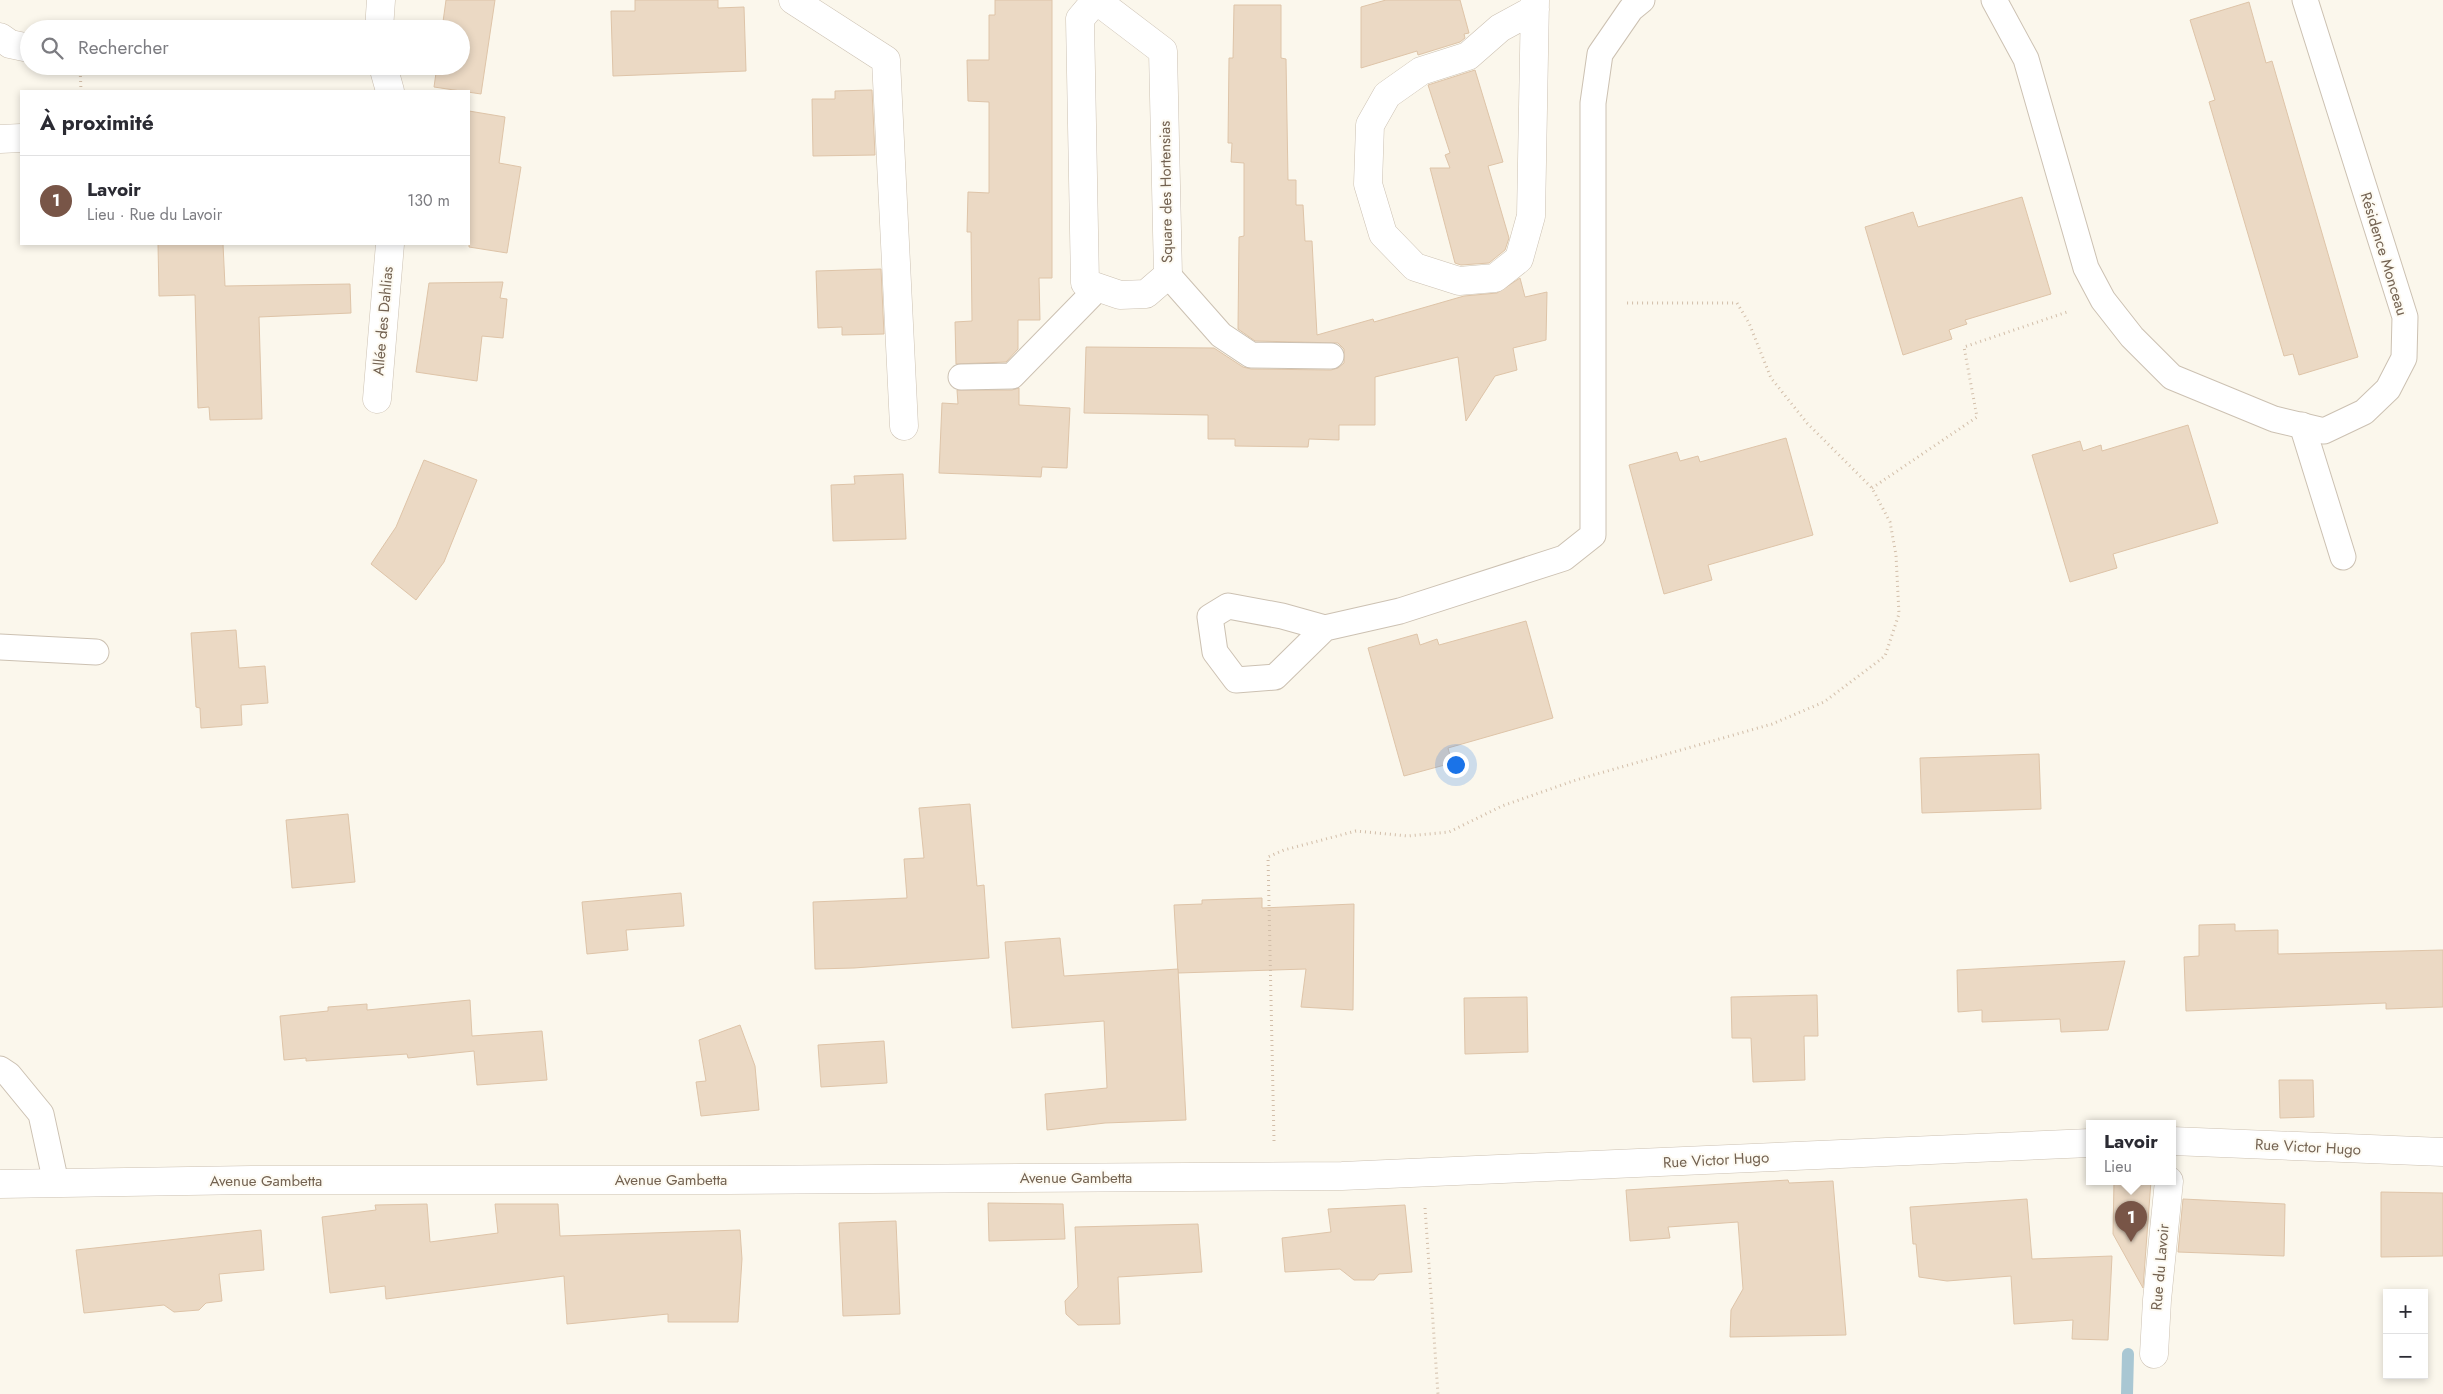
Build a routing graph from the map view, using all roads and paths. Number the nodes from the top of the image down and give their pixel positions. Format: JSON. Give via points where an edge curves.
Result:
{"nodes":[{"id":1,"x":380,"y":0,"type":"edge"},
{"id":2,"x":793,"y":0,"type":"edge"},
{"id":3,"x":1096,"y":0,"type":"edge"},
{"id":4,"x":1642,"y":0,"type":"edge"},
{"id":5,"x":1994,"y":0,"type":"edge"},
{"id":6,"x":2305,"y":0,"type":"edge"},
{"id":7,"x":1535,"y":5,"type":"edge"},
{"id":8,"x":379,"y":20,"type":"edge"},
{"id":9,"x":0,"y":36,"type":"edge"},
{"id":10,"x":20,"y":46,"type":"edge"},
{"id":11,"x":80,"y":75,"type":"edge"},
{"id":12,"x":386,"y":75,"type":"edge"},
{"id":13,"x":81,"y":90,"type":"edge"},
{"id":14,"x":390,"y":90,"type":"edge"},
{"id":15,"x":20,"y":138,"type":"edge"},
{"id":16,"x":0,"y":139,"type":"edge"},
{"id":17,"x":390,"y":245,"type":"edge"},
{"id":18,"x":1168,"y":275,"type":"junction"},
{"id":19,"x":1098,"y":288,"type":"junction"},
{"id":20,"x":2103,"y":300,"type":"junction"},
{"id":21,"x":1592,"y":303,"type":"junction"},
{"id":22,"x":1331,"y":356,"type":"dead end"},
{"id":23,"x":961,"y":377,"type":"dead end"},
{"id":24,"x":377,"y":399,"type":"dead end"},
{"id":25,"x":904,"y":426,"type":"dead end"},
{"id":26,"x":2302,"y":426,"type":"junction"},
{"id":27,"x":1872,"y":488,"type":"junction"},
{"id":28,"x":2343,"y":557,"type":"dead end"},
{"id":29,"x":1325,"y":628,"type":"dead end"},
{"id":30,"x":0,"y":647,"type":"edge"},
{"id":31,"x":96,"y":652,"type":"dead end"},
{"id":32,"x":0,"y":1069,"type":"edge"},
{"id":33,"x":2176,"y":1141,"type":"edge"},
{"id":34,"x":2086,"y":1143,"type":"edge"},
{"id":35,"x":2443,"y":1152,"type":"edge"},
{"id":36,"x":1423,"y":1174,"type":"junction"},
{"id":37,"x":1275,"y":1176,"type":"junction"},
{"id":38,"x":1342,"y":1176,"type":"joint"},
{"id":39,"x":56,"y":1183,"type":"junction"},
{"id":40,"x":0,"y":1184,"type":"edge"},
{"id":41,"x":2169,"y":1185,"type":"edge"},
{"id":42,"x":2154,"y":1354,"type":"dead end"},
{"id":43,"x":1438,"y":1394,"type":"edge"}],
"edges":[{"from":1,"to":8,"type":"street"},
{"from":2,"to":25,"type":"street","via":[[886,60]]},
{"from":3,"to":18,"type":"street","name":"Square des Hortensias","via":[[1163,51]]},
{"from":3,"to":19,"type":"street","name":"Square des Hortensias","via":[[1080,19],[1085,284]]},
{"from":4,"to":21,"type":"lane","via":[[1631,9],[1600,54],[1593,103]]},
{"from":5,"to":20,"type":"lane","name":"Résidence Monceau","via":[[2026,58],[2086,268]]},
{"from":6,"to":26,"type":"lane","name":"Résidence Monceau","via":[[2405,317],[2404,358],[2388,389],[2364,412],[2324,431]]},
{"from":7,"to":7,"type":"street","via":[[1500,28],[1468,56],[1421,71],[1387,95],[1370,126],[1368,184],[1384,234],[1416,267],[1459,281],[1495,278],[1520,259],[1531,216]]},
{"from":9,"to":10,"type":"street","via":[[10,44]]},
{"from":11,"to":13,"type":"path"},
{"from":12,"to":14,"type":"street"},
{"from":15,"to":16,"type":"street"},
{"from":17,"to":24,"type":"street","name":"Allée des Dahlias"},
{"from":18,"to":19,"type":"street","name":"Square des Hortensias","via":[[1146,294],[1120,295]]},
{"from":18,"to":22,"type":"lane","via":[[1221,335],[1252,354]]},
{"from":19,"to":23,"type":"lane","via":[[1012,376]]},
{"from":20,"to":26,"type":"lane","name":"Résidence Monceau","via":[[2132,337],[2172,376],[2274,418]]},
{"from":20,"to":27,"type":"path","via":[[1964,347],[1977,417]]},
{"from":21,"to":27,"type":"path","via":[[1737,303],[1749,323],[1771,378],[1807,424]]},
{"from":21,"to":29,"type":"lane","via":[[1593,535],[1564,558],[1400,611]]},
{"from":26,"to":28,"type":"lane"},
{"from":27,"to":37,"type":"path","via":[[1890,522],[1896,555],[1899,614],[1885,656],[1824,702],[1772,724],[1576,780],[1502,806],[1448,832],[1408,836],[1356,831],[1268,857]]},
{"from":30,"to":31,"type":"lane"},
{"from":32,"to":39,"type":"lane","via":[[9,1075],[41,1114]]},
{"from":33,"to":35,"type":"street","name":"Rue Victor Hugo"},
{"from":34,"to":36,"type":"street","name":"Rue Victor Hugo"},
{"from":36,"to":38,"type":"street","name":"Rue Victor Hugo"},
{"from":36,"to":43,"type":"path"},
{"from":37,"to":38,"type":"street","name":"Avenue Gambetta"},
{"from":37,"to":39,"type":"street","name":"Avenue Gambetta"},
{"from":39,"to":40,"type":"street","name":"Avenue Gambetta"},
{"from":41,"to":42,"type":"street","name":"Rue du Lavoir","via":[[2156,1300]]}]}
